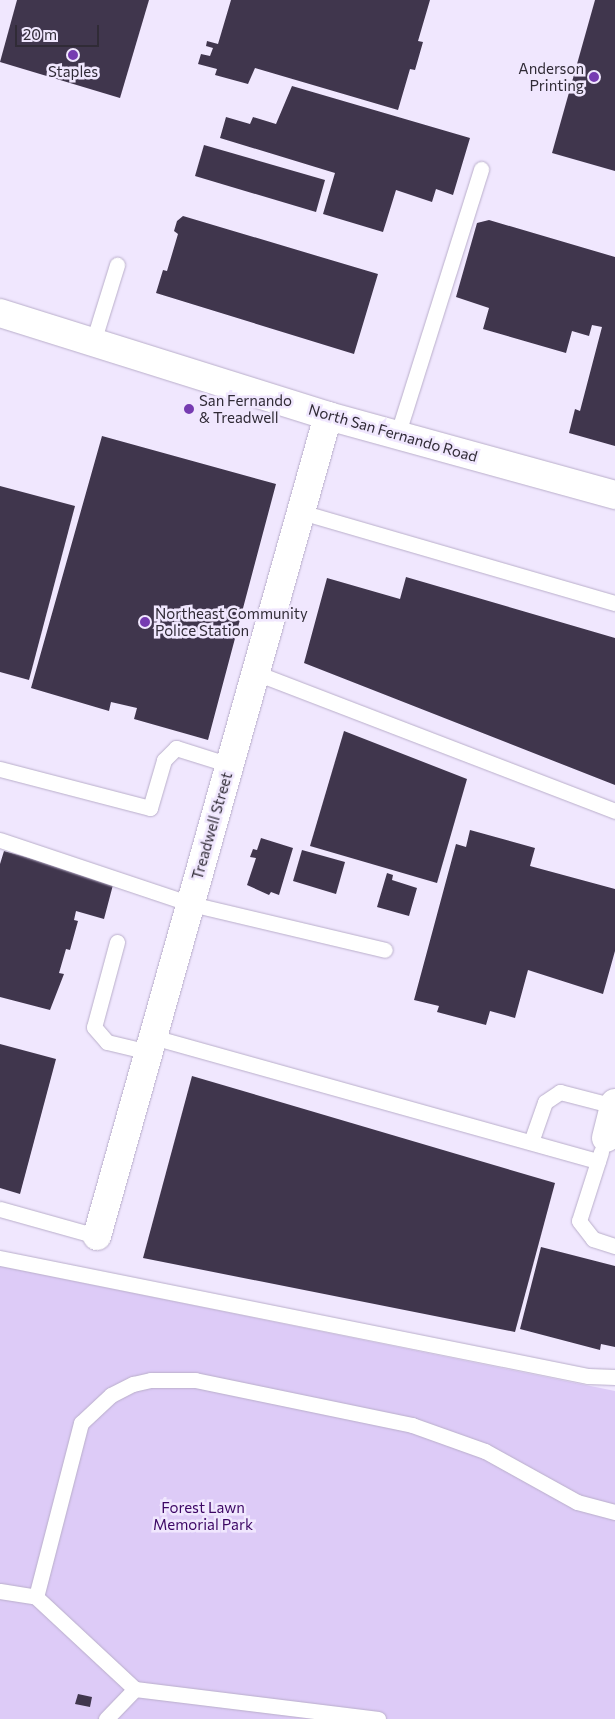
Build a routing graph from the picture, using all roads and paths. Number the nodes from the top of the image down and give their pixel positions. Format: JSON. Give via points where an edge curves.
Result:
{"nodes":[{"id":1,"x":481,"y":169,"type":"dead end"},
{"id":2,"x":117,"y":265,"type":"dead end"},
{"id":3,"x":0,"y":313,"type":"edge"},
{"id":4,"x":93,"y":342,"type":"junction"},
{"id":5,"x":328,"y":416,"type":"junction"},
{"id":6,"x":398,"y":436,"type":"junction"},
{"id":7,"x":615,"y":495,"type":"edge"},
{"id":8,"x":301,"y":512,"type":"junction"},
{"id":9,"x":615,"y":603,"type":"edge"},
{"id":10,"x":256,"y":673,"type":"junction"},
{"id":11,"x":230,"y":765,"type":"junction"},
{"id":12,"x":0,"y":769,"type":"edge"},
{"id":13,"x":615,"y":811,"type":"edge"},
{"id":14,"x":0,"y":840,"type":"edge"},
{"id":15,"x":191,"y":904,"type":"junction"},
{"id":16,"x":117,"y":942,"type":"dead end"},
{"id":17,"x":385,"y":950,"type":"dead end"},
{"id":18,"x":151,"y":1045,"type":"junction"},
{"id":19,"x":614,"y":1105,"type":"edge"},
{"id":20,"x":531,"y":1142,"type":"junction"},
{"id":21,"x":602,"y":1150,"type":"junction"},
{"id":22,"x":0,"y":1209,"type":"edge"},
{"id":23,"x":97,"y":1236,"type":"joint"},
{"id":24,"x":615,"y":1246,"type":"edge"},
{"id":25,"x":0,"y":1258,"type":"edge"},
{"id":26,"x":615,"y":1377,"type":"edge"},
{"id":27,"x":615,"y":1512,"type":"edge"},
{"id":28,"x":0,"y":1591,"type":"edge"},
{"id":29,"x":36,"y":1597,"type":"junction"},
{"id":30,"x":135,"y":1689,"type":"junction"},
{"id":31,"x":106,"y":1719,"type":"edge"},
{"id":32,"x":378,"y":1719,"type":"edge"}],
"edges":[{"from":1,"to":6,"type":"lane"},
{"from":2,"to":4,"type":"lane"},
{"from":3,"to":4,"type":"street","name":"North San Fernando Road"},
{"from":4,"to":5,"type":"street","name":"North San Fernando Road"},
{"from":5,"to":6,"type":"street","name":"North San Fernando Road"},
{"from":5,"to":8,"type":"street","name":"Treadwell Street"},
{"from":6,"to":7,"type":"street","name":"North San Fernando Road"},
{"from":8,"to":9,"type":"lane"},
{"from":8,"to":10,"type":"street","name":"Treadwell Street"},
{"from":10,"to":11,"type":"street","name":"Treadwell Street"},
{"from":10,"to":13,"type":"lane"},
{"from":11,"to":12,"type":"lane","via":[[176,748],[164,760],[150,808]]},
{"from":11,"to":15,"type":"street","name":"Treadwell Street"},
{"from":14,"to":15,"type":"lane"},
{"from":15,"to":17,"type":"lane"},
{"from":15,"to":18,"type":"street","name":"Treadwell Street"},
{"from":16,"to":18,"type":"lane","via":[[94,1027],[107,1042]]},
{"from":18,"to":20,"type":"lane"},
{"from":18,"to":23,"type":"street","name":"Treadwell Street"},
{"from":19,"to":20,"type":"lane","via":[[560,1092],[545,1102]]},
{"from":19,"to":21,"type":"street"},
{"from":20,"to":21,"type":"lane"},
{"from":21,"to":24,"type":"lane","via":[[579,1221],[593,1239]]},
{"from":22,"to":23,"type":"lane"},
{"from":25,"to":26,"type":"lane","via":[[588,1376]]},
{"from":27,"to":29,"type":"lane","via":[[577,1502],[485,1450],[412,1425],[195,1380],[151,1380],[133,1384],[111,1395],[80,1423]]},
{"from":28,"to":29,"type":"lane"},
{"from":29,"to":30,"type":"lane"},
{"from":30,"to":31,"type":"lane"},
{"from":30,"to":32,"type":"lane"}]}
